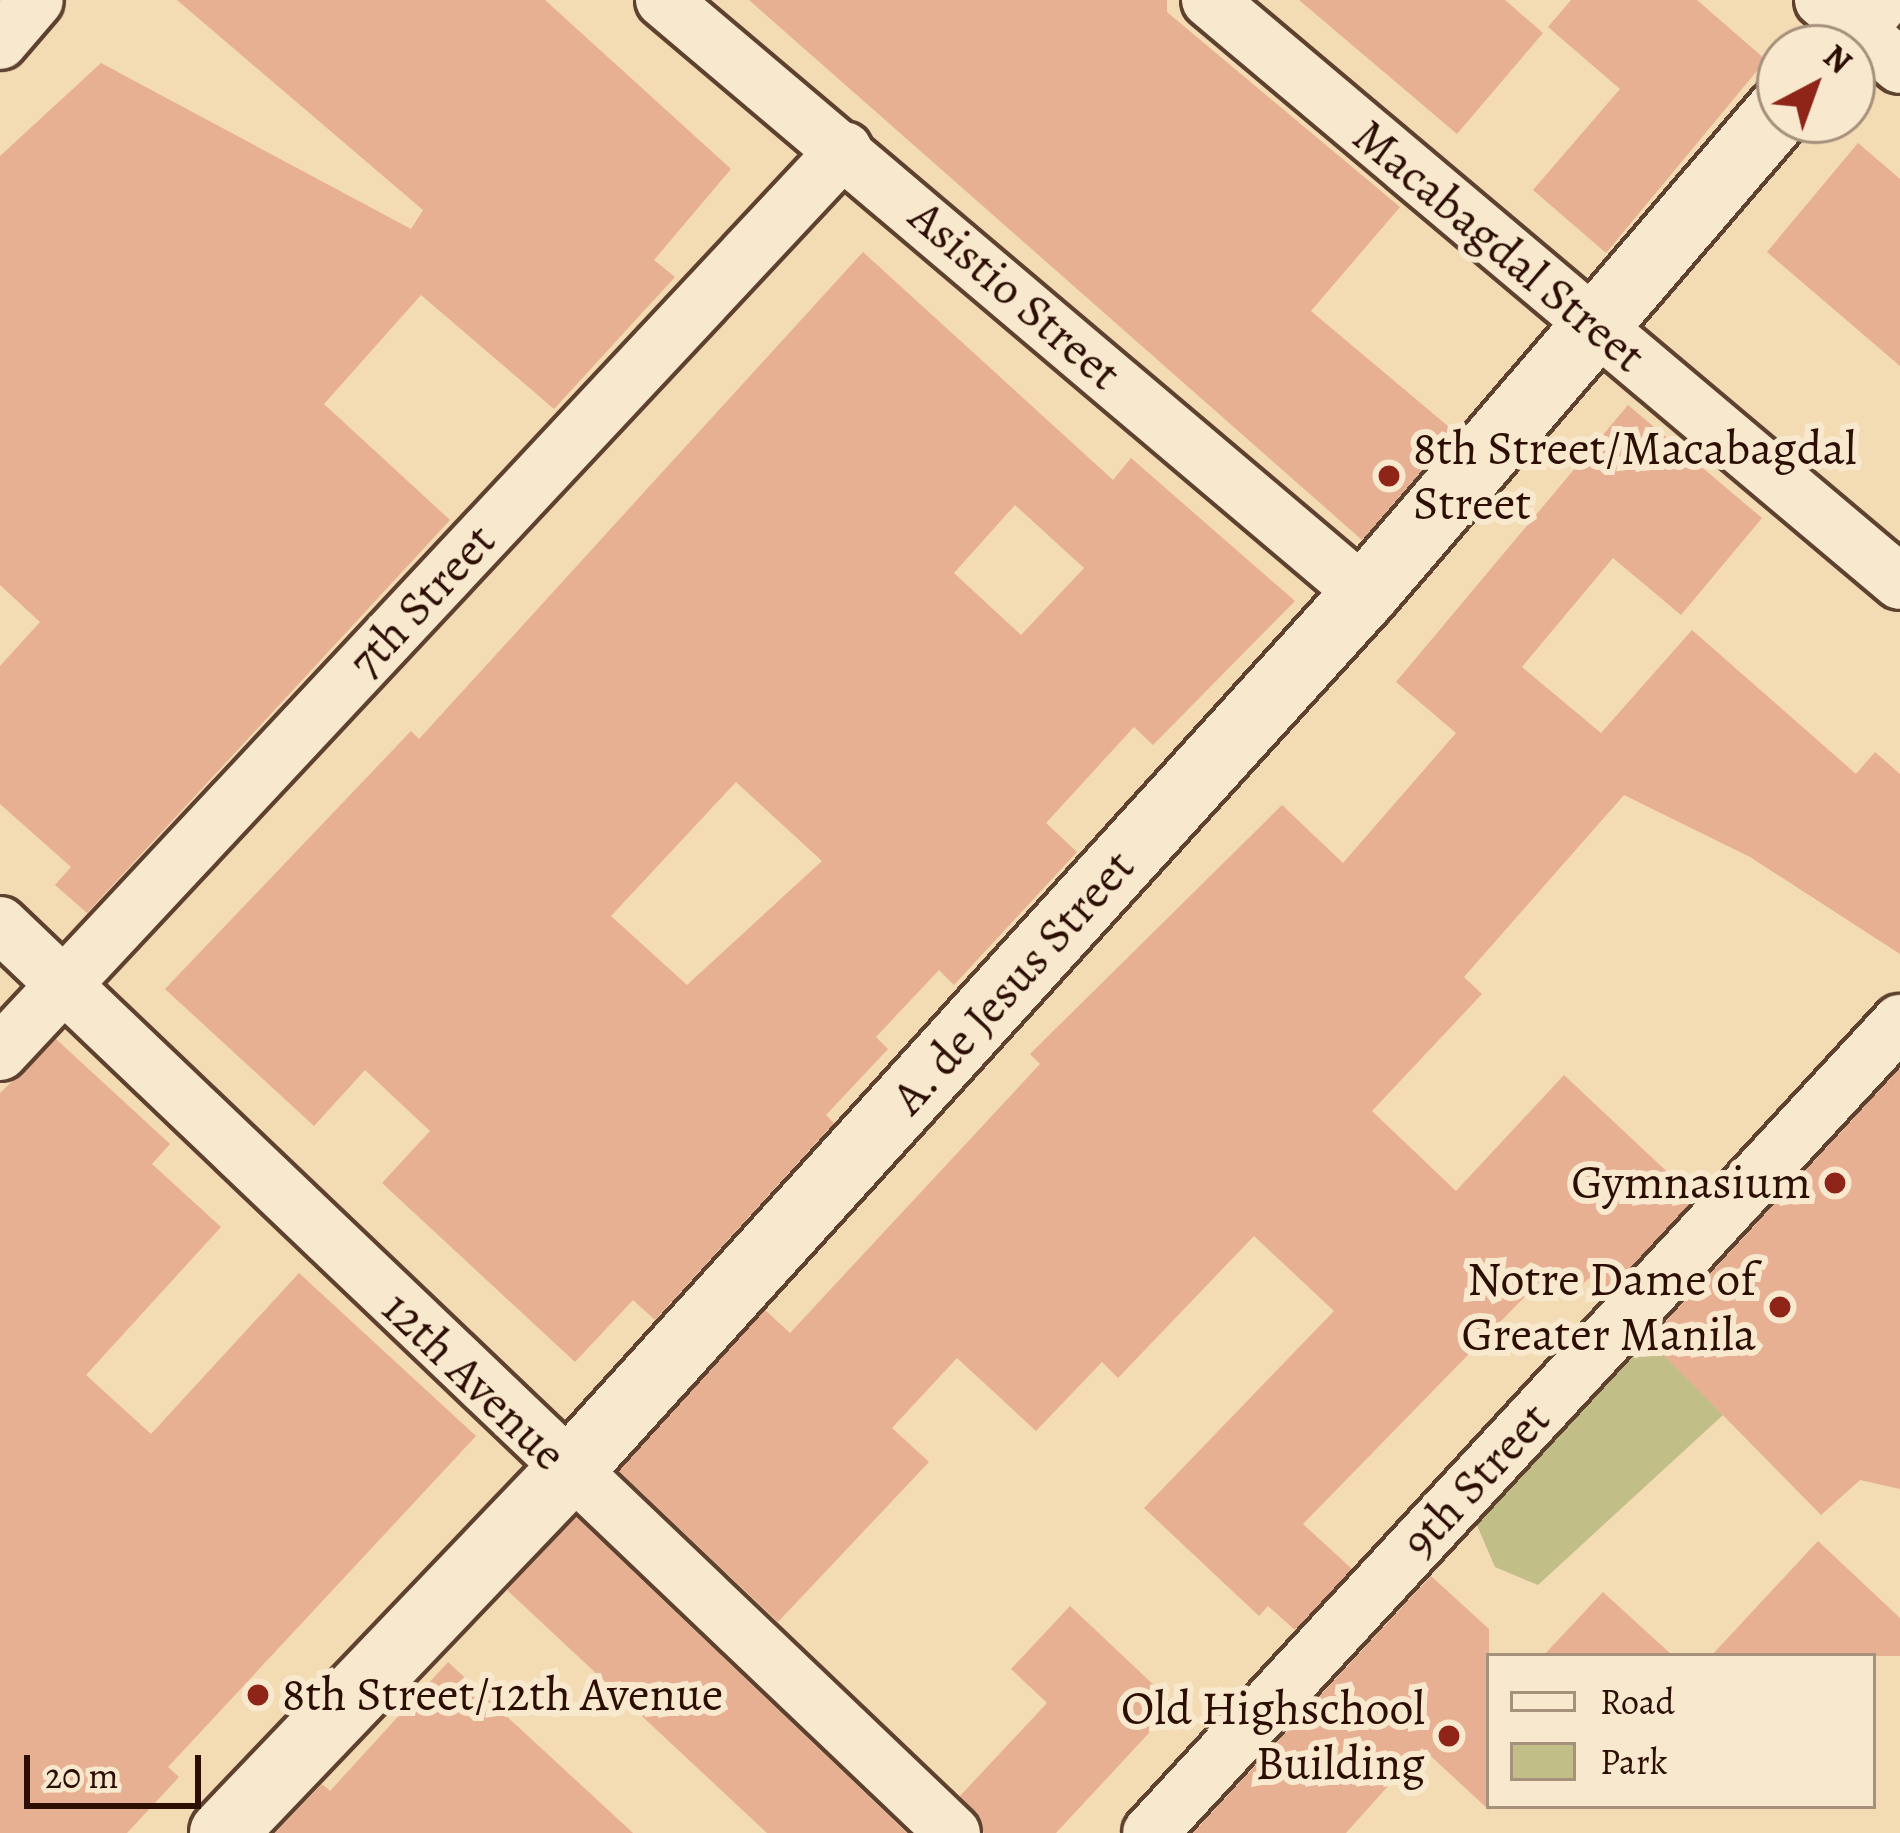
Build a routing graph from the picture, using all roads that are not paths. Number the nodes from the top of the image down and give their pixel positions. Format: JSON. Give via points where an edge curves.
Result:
{"nodes":[{"id":1,"x":36,"y":0,"type":"edge"},
{"id":2,"x":663,"y":0,"type":"edge"},
{"id":3,"x":1209,"y":0,"type":"edge"},
{"id":4,"x":0,"y":42,"type":"edge"},
{"id":5,"x":1756,"y":138,"type":"edge"},
{"id":6,"x":844,"y":149,"type":"junction"},
{"id":7,"x":1591,"y":325,"type":"junction"},
{"id":8,"x":1900,"y":582,"type":"edge"},
{"id":9,"x":1365,"y":594,"type":"junction"},
{"id":10,"x":0,"y":924,"type":"edge"},
{"id":11,"x":65,"y":984,"type":"junction"},
{"id":12,"x":1900,"y":1022,"type":"edge"},
{"id":13,"x":0,"y":1053,"type":"edge"},
{"id":14,"x":568,"y":1472,"type":"junction"},
{"id":15,"x":223,"y":1833,"type":"edge"},
{"id":16,"x":953,"y":1833,"type":"edge"},
{"id":17,"x":1150,"y":1833,"type":"edge"}],
"edges":[{"from":1,"to":4,"type":"street"},
{"from":2,"to":6,"type":"street","name":"Asistio Street"},
{"from":3,"to":7,"type":"street","name":"Macabagdal Street"},
{"from":5,"to":7,"type":"main road","name":"A. de Jesus Street"},
{"from":6,"to":9,"type":"street","name":"Asistio Street"},
{"from":6,"to":11,"type":"street","name":"7th Street"},
{"from":7,"to":8,"type":"street","name":"Macabagdal Street"},
{"from":7,"to":9,"type":"main road","name":"A. de Jesus Street"},
{"from":9,"to":14,"type":"main road","name":"A. de Jesus Street"},
{"from":10,"to":11,"type":"street","name":"12th Avenue"},
{"from":11,"to":13,"type":"street","name":"7th Street"},
{"from":11,"to":14,"type":"street","name":"12th Avenue"},
{"from":12,"to":17,"type":"street","name":"9th Street"},
{"from":14,"to":15,"type":"main road","name":"A. de Jesus Street"},
{"from":14,"to":16,"type":"street","name":"12th Avenue"}]}
